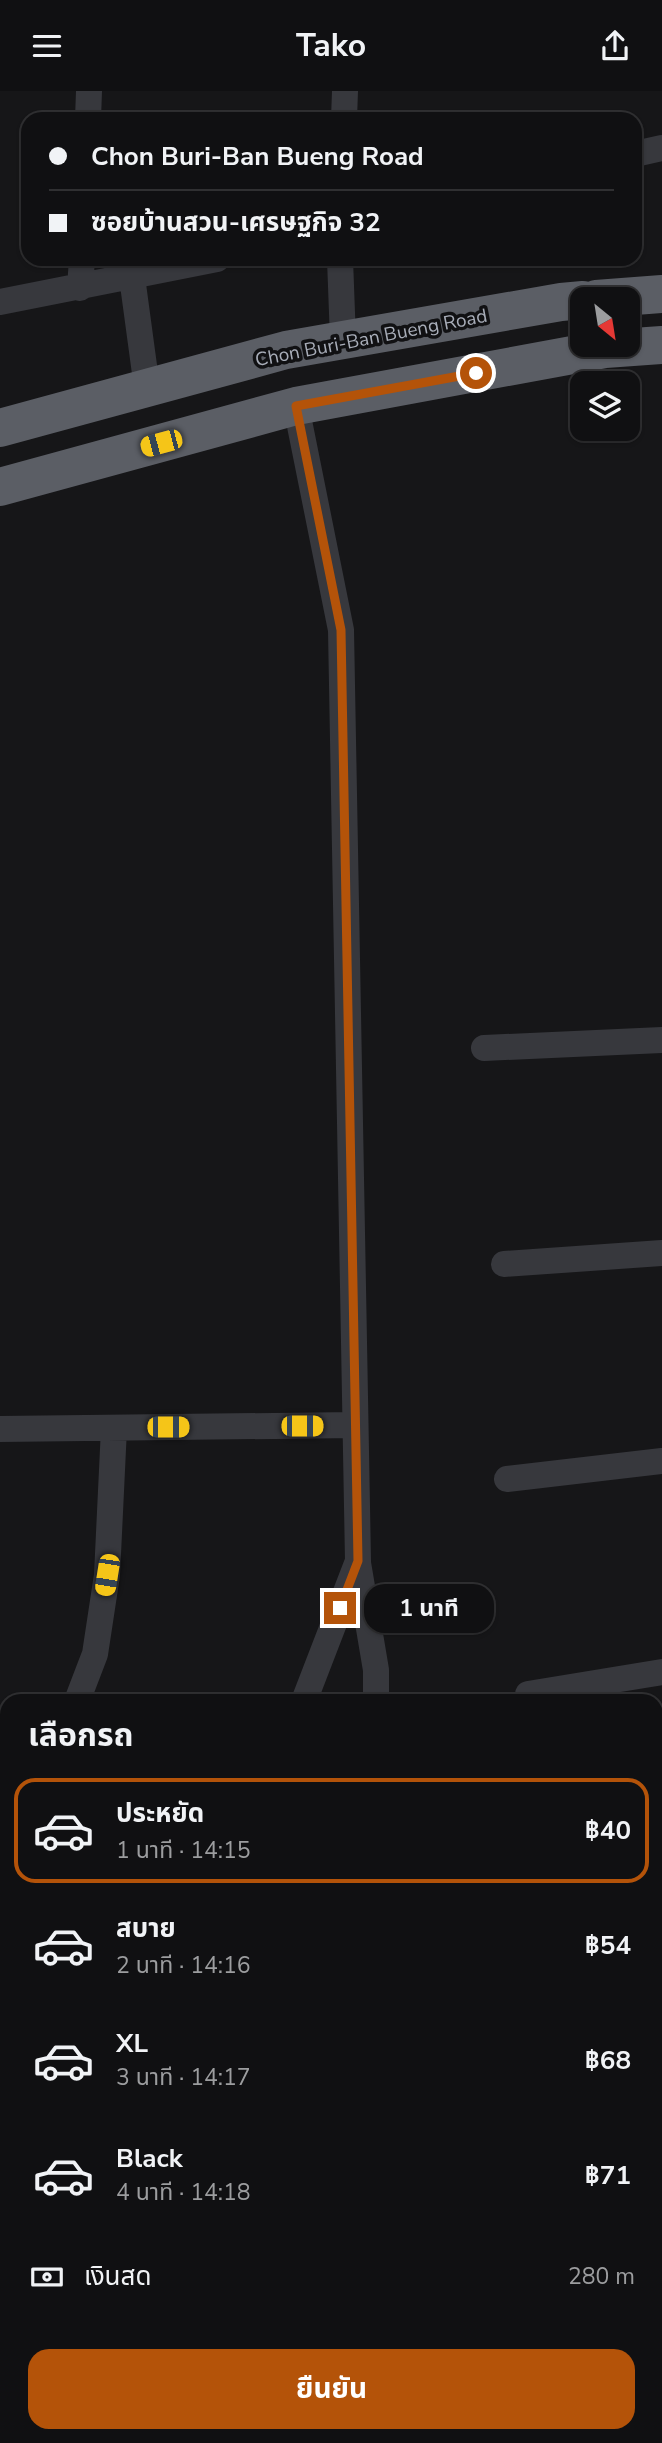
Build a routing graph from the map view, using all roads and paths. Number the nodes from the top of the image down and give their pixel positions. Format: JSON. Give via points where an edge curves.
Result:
{"nodes":[{"id":1,"x":89,"y":91,"type":"edge"},
{"id":2,"x":345,"y":91,"type":"edge"},
{"id":3,"x":89,"y":112,"type":"edge"},
{"id":4,"x":344,"y":112,"type":"edge"},
{"id":5,"x":662,"y":148,"type":"edge"},
{"id":6,"x":642,"y":152,"type":"edge"},
{"id":7,"x":82,"y":266,"type":"edge"},
{"id":8,"x":184,"y":266,"type":"edge"},
{"id":9,"x":340,"y":266,"type":"edge"},
{"id":10,"x":132,"y":277,"type":"junction"},
{"id":11,"x":80,"y":288,"type":"junction"},
{"id":12,"x":662,"y":294,"type":"edge"},
{"id":13,"x":640,"y":296,"type":"edge"},
{"id":14,"x":0,"y":302,"type":"edge"},
{"id":15,"x":570,"y":302,"type":"edge"},
{"id":16,"x":343,"y":340,"type":"junction"},
{"id":17,"x":662,"y":345,"type":"edge"},
{"id":18,"x":146,"y":387,"type":"junction"},
{"id":19,"x":296,"y":406,"type":"junction"},
{"id":20,"x":0,"y":428,"type":"edge"},
{"id":21,"x":0,"y":488,"type":"edge"},
{"id":22,"x":662,"y":1040,"type":"edge"},
{"id":23,"x":484,"y":1048,"type":"dead end"},
{"id":24,"x":662,"y":1253,"type":"edge"},
{"id":25,"x":504,"y":1264,"type":"dead end"},
{"id":26,"x":355,"y":1425,"type":"junction"},
{"id":27,"x":114,"y":1428,"type":"junction"},
{"id":28,"x":0,"y":1429,"type":"edge"},
{"id":29,"x":662,"y":1461,"type":"edge"},
{"id":30,"x":507,"y":1479,"type":"dead end"},
{"id":31,"x":358,"y":1561,"type":"junction"},
{"id":32,"x":662,"y":1672,"type":"edge"},
{"id":33,"x":80,"y":1694,"type":"edge"},
{"id":34,"x":307,"y":1694,"type":"edge"},
{"id":35,"x":376,"y":1694,"type":"edge"},
{"id":36,"x":528,"y":1694,"type":"dead end"}],
"edges":[{"from":1,"to":3,"type":"street"},
{"from":2,"to":4,"type":"street"},
{"from":5,"to":6,"type":"street"},
{"from":7,"to":11,"type":"street"},
{"from":8,"to":10,"type":"street"},
{"from":9,"to":16,"type":"street"},
{"from":10,"to":11,"type":"street"},
{"from":10,"to":18,"type":"street"},
{"from":11,"to":14,"type":"street"},
{"from":12,"to":13,"type":"highway"},
{"from":15,"to":16,"type":"highway","name":"Chon Buri-Ban Bueng Road"},
{"from":16,"to":18,"type":"highway","name":"Chon Buri-Ban Bueng Road","via":[[286,350]]},
{"from":17,"to":19,"type":"highway","via":[[605,349]]},
{"from":18,"to":20,"type":"highway","name":"Chon Buri-Ban Bueng Road"},
{"from":19,"to":21,"type":"highway"},
{"from":19,"to":26,"type":"street","via":[[341,630]]},
{"from":22,"to":23,"type":"street"},
{"from":24,"to":25,"type":"street"},
{"from":26,"to":27,"type":"street"},
{"from":26,"to":31,"type":"street"},
{"from":27,"to":28,"type":"street"},
{"from":27,"to":33,"type":"street","via":[[107,1575],[95,1654]]},
{"from":29,"to":30,"type":"street"},
{"from":31,"to":34,"type":"street"},
{"from":31,"to":35,"type":"street"},
{"from":32,"to":36,"type":"street"}]}
